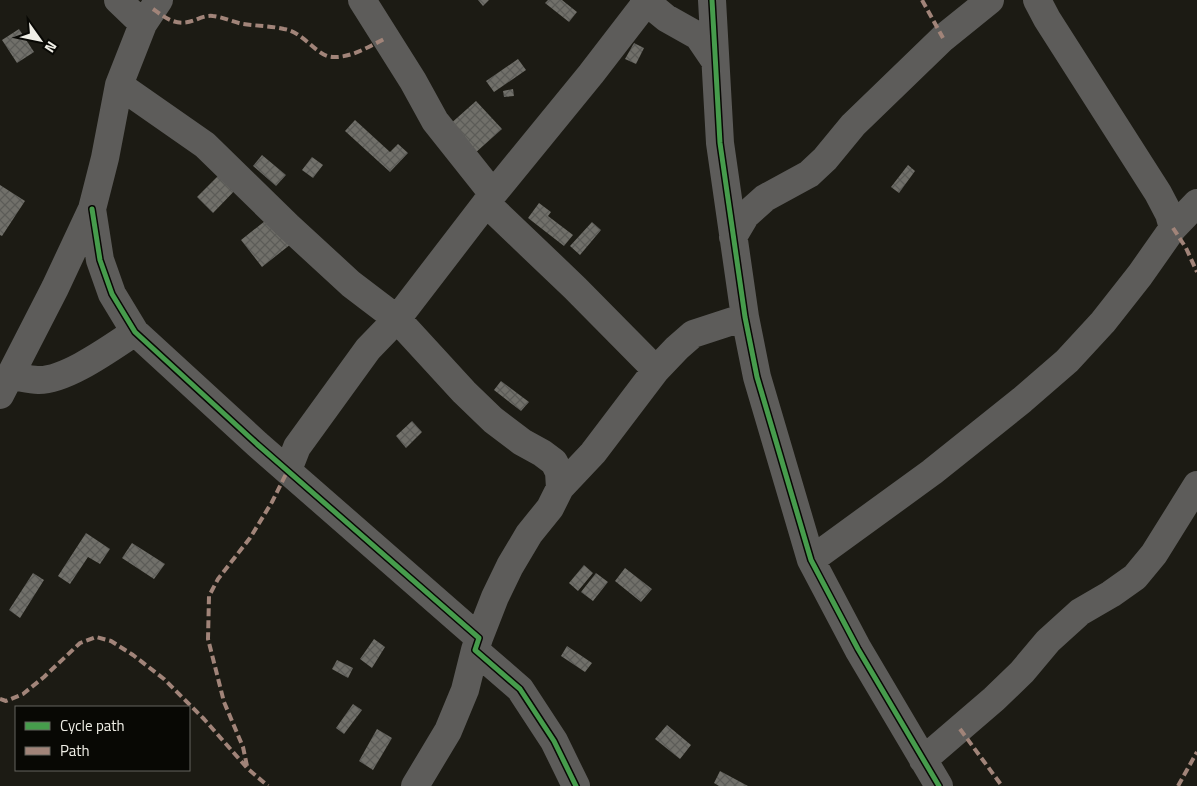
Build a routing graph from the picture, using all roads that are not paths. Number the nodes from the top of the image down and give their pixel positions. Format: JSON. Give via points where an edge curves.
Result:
{"nodes":[{"id":1,"x":118,"y":0,"type":"edge"},
{"id":2,"x":159,"y":0,"type":"edge"},
{"id":3,"x":362,"y":0,"type":"edge"},
{"id":4,"x":712,"y":0,"type":"edge"},
{"id":5,"x":990,"y":0,"type":"edge"},
{"id":6,"x":1037,"y":0,"type":"edge"},
{"id":7,"x":646,"y":1,"type":"edge"},
{"id":8,"x":143,"y":24,"type":"junction"},
{"id":9,"x":716,"y":61,"type":"junction"},
{"id":10,"x":119,"y":85,"type":"junction"},
{"id":11,"x":489,"y":199,"type":"junction"},
{"id":12,"x":1197,"y":203,"type":"edge"},
{"id":13,"x":92,"y":209,"type":"junction"},
{"id":14,"x":1173,"y":228,"type":"junction"},
{"id":15,"x":733,"y":237,"type":"junction"},
{"id":16,"x":745,"y":317,"type":"junction"},
{"id":17,"x":397,"y":318,"type":"junction"},
{"id":18,"x":135,"y":332,"type":"junction"},
{"id":19,"x":656,"y":370,"type":"junction"},
{"id":20,"x":6,"y":386,"type":"edge"},
{"id":21,"x":288,"y":470,"type":"junction"},
{"id":22,"x":1197,"y":485,"type":"edge"},
{"id":23,"x":560,"y":488,"type":"junction"},
{"id":24,"x":811,"y":560,"type":"junction"},
{"id":25,"x":477,"y":644,"type":"junction"},
{"id":26,"x":923,"y":760,"type":"junction"},
{"id":27,"x":415,"y":786,"type":"edge"},
{"id":28,"x":576,"y":786,"type":"edge"},
{"id":29,"x":939,"y":786,"type":"edge"}],
"edges":[{"from":1,"to":8,"type":"street"},
{"from":2,"to":8,"type":"street"},
{"from":3,"to":11,"type":"street","via":[[435,121]]},
{"from":4,"to":9,"type":"street"},
{"from":5,"to":15,"type":"street","via":[[943,38],[853,124],[809,174],[765,198],[746,215]]},
{"from":6,"to":14,"type":"street","via":[[1158,192]]},
{"from":7,"to":9,"type":"street","via":[[666,18],[698,36]]},
{"from":7,"to":11,"type":"street"},
{"from":8,"to":10,"type":"street"},
{"from":9,"to":15,"type":"street","via":[[720,143]]},
{"from":10,"to":13,"type":"street"},
{"from":10,"to":17,"type":"street","via":[[205,145],[351,284]]},
{"from":11,"to":17,"type":"street"},
{"from":11,"to":19,"type":"street"},
{"from":12,"to":14,"type":"street"},
{"from":13,"to":18,"type":"street","via":[[100,260],[112,294]]},
{"from":13,"to":20,"type":"street"},
{"from":14,"to":24,"type":"street","via":[[1110,314],[1067,361],[932,472]]},
{"from":15,"to":16,"type":"street"},
{"from":16,"to":19,"type":"street","via":[[693,334]]},
{"from":16,"to":24,"type":"street","via":[[757,376]]},
{"from":17,"to":21,"type":"street","via":[[368,349],[313,422],[297,447]]},
{"from":17,"to":23,"type":"street","via":[[494,420],[554,462],[559,472]]},
{"from":18,"to":20,"type":"street","via":[[60,376]]},
{"from":18,"to":21,"type":"street"},
{"from":19,"to":23,"type":"street","via":[[593,453]]},
{"from":21,"to":25,"type":"street","via":[[439,602]]},
{"from":22,"to":26,"type":"street","via":[[1154,554],[1135,577],[1080,612],[994,699]]},
{"from":23,"to":25,"type":"street","via":[[510,566]]},
{"from":24,"to":26,"type":"street"},
{"from":25,"to":27,"type":"street","via":[[465,690],[448,731]]},
{"from":25,"to":28,"type":"street","via":[[520,689],[554,741]]},
{"from":26,"to":29,"type":"street"}]}
